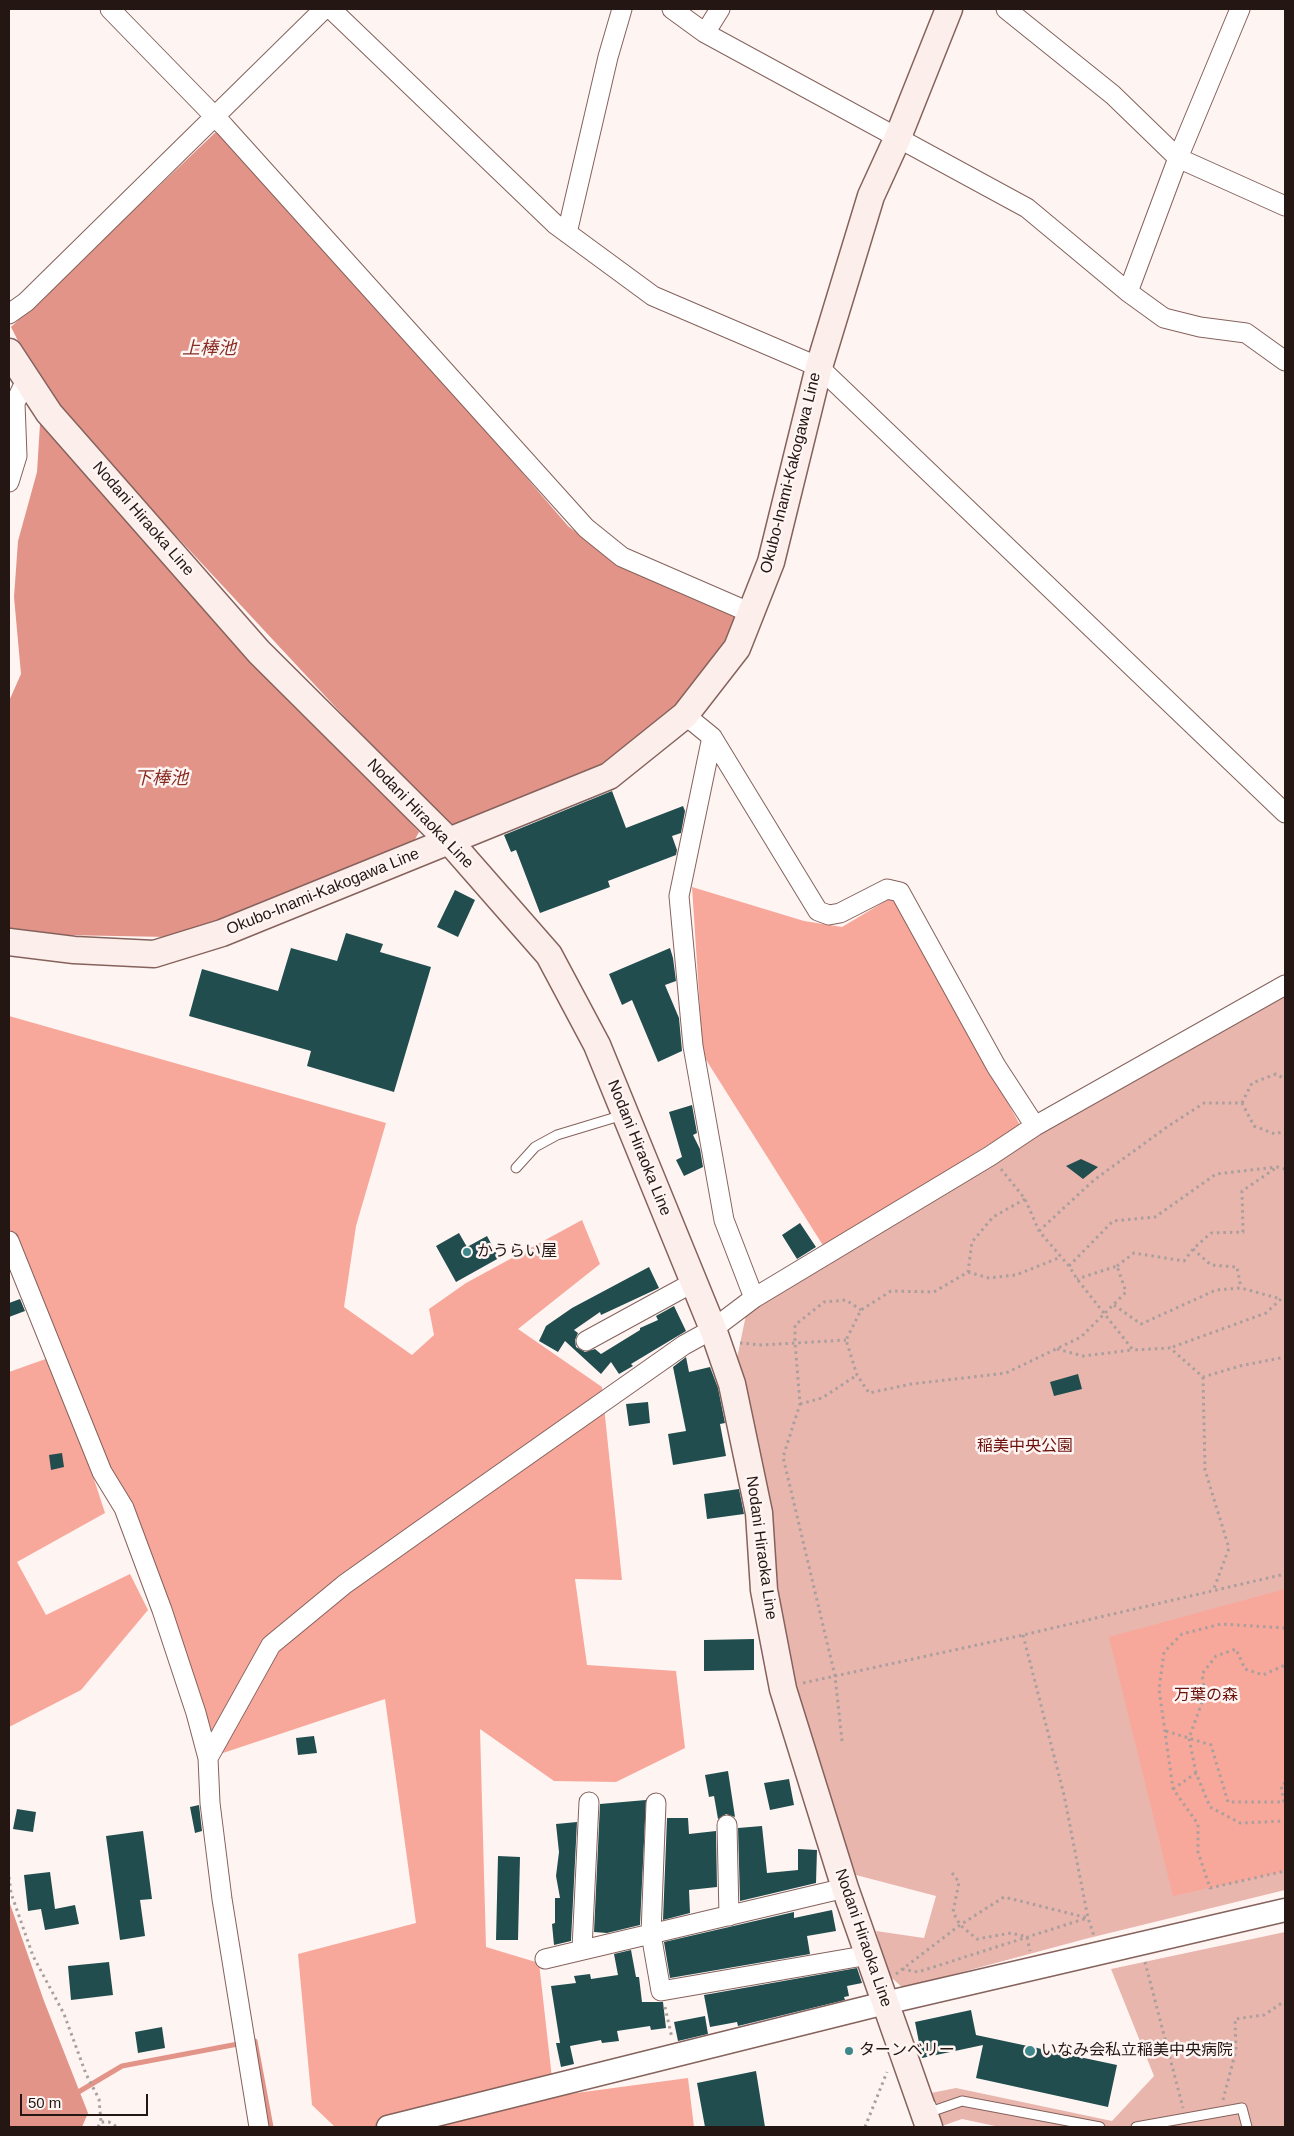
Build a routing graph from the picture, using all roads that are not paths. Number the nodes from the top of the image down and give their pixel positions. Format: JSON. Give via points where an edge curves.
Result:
{"nodes":[{"id":1,"x":110,"y":9,"type":"edge"},
{"id":2,"x":324,"y":9,"type":"edge"},
{"id":3,"x":331,"y":9,"type":"edge"},
{"id":4,"x":622,"y":9,"type":"edge"},
{"id":5,"x":672,"y":9,"type":"edge"},
{"id":6,"x":720,"y":9,"type":"edge"},
{"id":7,"x":949,"y":9,"type":"edge"},
{"id":8,"x":1006,"y":9,"type":"edge"},
{"id":9,"x":1240,"y":9,"type":"edge"},
{"id":10,"x":705,"y":33,"type":"junction"},
{"id":11,"x":214,"y":116,"type":"junction"},
{"id":12,"x":898,"y":137,"type":"junction"},
{"id":13,"x":1178,"y":158,"type":"junction"},
{"id":14,"x":1285,"y":206,"type":"edge"},
{"id":15,"x":567,"y":233,"type":"junction"},
{"id":16,"x":1128,"y":292,"type":"junction"},
{"id":17,"x":9,"y":314,"type":"edge"},
{"id":18,"x":9,"y":352,"type":"edge"},
{"id":19,"x":1285,"y":360,"type":"edge"},
{"id":20,"x":819,"y":367,"type":"junction"},
{"id":21,"x":26,"y":380,"type":"junction"},
{"id":22,"x":9,"y":482,"type":"edge"},
{"id":23,"x":751,"y":613,"type":"junction"},
{"id":24,"x":685,"y":714,"type":"junction"},
{"id":25,"x":712,"y":738,"type":"junction"},
{"id":26,"x":1285,"y":813,"type":"edge"},
{"id":27,"x":450,"y":842,"type":"junction"},
{"id":28,"x":9,"y":942,"type":"edge"},
{"id":29,"x":1285,"y":985,"type":"edge"},
{"id":30,"x":625,"y":1114,"type":"junction"},
{"id":31,"x":1035,"y":1126,"type":"junction"},
{"id":32,"x":516,"y":1168,"type":"dead end"},
{"id":33,"x":9,"y":1241,"type":"edge"},
{"id":34,"x":694,"y":1282,"type":"junction"},
{"id":35,"x":754,"y":1298,"type":"junction"},
{"id":36,"x":713,"y":1329,"type":"junction"},
{"id":37,"x":586,"y":1341,"type":"dead end"},
{"id":38,"x":208,"y":1758,"type":"junction"},
{"id":39,"x":589,"y":1802,"type":"dead end"},
{"id":40,"x":656,"y":1803,"type":"dead end"},
{"id":41,"x":727,"y":1826,"type":"dead end"},
{"id":42,"x":845,"y":1888,"type":"junction"},
{"id":43,"x":1285,"y":1910,"type":"edge"},
{"id":44,"x":729,"y":1916,"type":"junction"},
{"id":45,"x":651,"y":1934,"type":"junction"},
{"id":46,"x":582,"y":1949,"type":"junction"},
{"id":47,"x":868,"y":1955,"type":"junction"},
{"id":48,"x":545,"y":1959,"type":"dead end"},
{"id":49,"x":893,"y":1998,"type":"junction"},
{"id":50,"x":927,"y":2093,"type":"dead end"},
{"id":51,"x":259,"y":2127,"type":"edge"},
{"id":52,"x":388,"y":2127,"type":"edge"},
{"id":53,"x":929,"y":2127,"type":"edge"},
{"id":54,"x":1100,"y":2127,"type":"edge"},
{"id":55,"x":1136,"y":2127,"type":"edge"},
{"id":56,"x":1247,"y":2127,"type":"edge"}],
"edges":[{"from":1,"to":11,"type":"street"},
{"from":2,"to":11,"type":"street"},
{"from":3,"to":15,"type":"street"},
{"from":4,"to":15,"type":"street"},
{"from":5,"to":10,"type":"street"},
{"from":6,"to":10,"type":"street"},
{"from":7,"to":12,"type":"main road","name":"Okubo-Inami-Kakogawa Line"},
{"from":8,"to":13,"type":"street","via":[[1113,95]]},
{"from":9,"to":13,"type":"street"},
{"from":10,"to":12,"type":"street"},
{"from":11,"to":17,"type":"street","via":[[26,302]]},
{"from":11,"to":23,"type":"street","via":[[586,528],[622,557]]},
{"from":12,"to":16,"type":"street","via":[[1027,208]]},
{"from":12,"to":20,"type":"main road","name":"Okubo-Inami-Kakogawa Line","via":[[871,196]]},
{"from":13,"to":14,"type":"street"},
{"from":13,"to":16,"type":"street"},
{"from":15,"to":20,"type":"street","via":[[653,296]]},
{"from":16,"to":19,"type":"street","via":[[1164,318],[1246,333]]},
{"from":18,"to":21,"type":"main road","name":"Nodani Hiraoka Line"},
{"from":20,"to":23,"type":"main road","name":"Okubo-Inami-Kakogawa Line","via":[[771,562]]},
{"from":20,"to":26,"type":"street"},
{"from":21,"to":22,"type":"street","via":[[15,403],[17,456]]},
{"from":21,"to":27,"type":"main road","name":"Nodani Hiraoka Line","via":[[49,413],[259,652]]},
{"from":23,"to":24,"type":"main road","name":"Okubo-Inami-Kakogawa Line","via":[[737,648]]},
{"from":24,"to":25,"type":"street"},
{"from":24,"to":27,"type":"main road","name":"Okubo-Inami-Kakogawa Line","via":[[610,776]]},
{"from":25,"to":31,"type":"street","via":[[818,910],[829,915],[840,913],[887,889],[900,892],[996,1066]]},
{"from":25,"to":35,"type":"street","via":[[679,896],[693,1046],[724,1220]]},
{"from":27,"to":28,"type":"main road","name":"Okubo-Inami-Kakogawa Line","via":[[222,933],[154,954],[74,950]]},
{"from":27,"to":30,"type":"main road","name":"Nodani Hiraoka Line","via":[[549,955],[597,1045]]},
{"from":29,"to":31,"type":"street"},
{"from":30,"to":32,"type":"lane","via":[[557,1135],[535,1147]]},
{"from":30,"to":34,"type":"main road","name":"Nodani Hiraoka Line"},
{"from":31,"to":35,"type":"street"},
{"from":33,"to":38,"type":"street","via":[[102,1472],[124,1508],[186,1677]]},
{"from":34,"to":36,"type":"main road","name":"Nodani Hiraoka Line"},
{"from":34,"to":37,"type":"street"},
{"from":35,"to":36,"type":"street"},
{"from":36,"to":38,"type":"street","via":[[684,1345],[345,1584],[271,1645]]},
{"from":36,"to":42,"type":"main road","name":"Nodani Hiraoka Line","via":[[732,1384],[759,1513],[764,1590],[783,1689]]},
{"from":38,"to":51,"type":"street","via":[[222,1899]]},
{"from":39,"to":46,"type":"street"},
{"from":40,"to":45,"type":"street"},
{"from":41,"to":44,"type":"street"},
{"from":42,"to":44,"type":"street"},
{"from":42,"to":47,"type":"main road","name":"Nodani Hiraoka Line"},
{"from":43,"to":49,"type":"street"},
{"from":44,"to":45,"type":"street"},
{"from":45,"to":46,"type":"street"},
{"from":45,"to":47,"type":"street","via":[[661,1991]]},
{"from":46,"to":48,"type":"street"},
{"from":47,"to":49,"type":"main road","name":"Nodani Hiraoka Line"},
{"from":49,"to":52,"type":"street"},
{"from":49,"to":53,"type":"main road","name":"Nodani Hiraoka Line","via":[[903,2049]]},
{"from":50,"to":54,"type":"lane","via":[[933,2111],[962,2101]]},
{"from":55,"to":56,"type":"lane","via":[[1242,2108]]}]}
